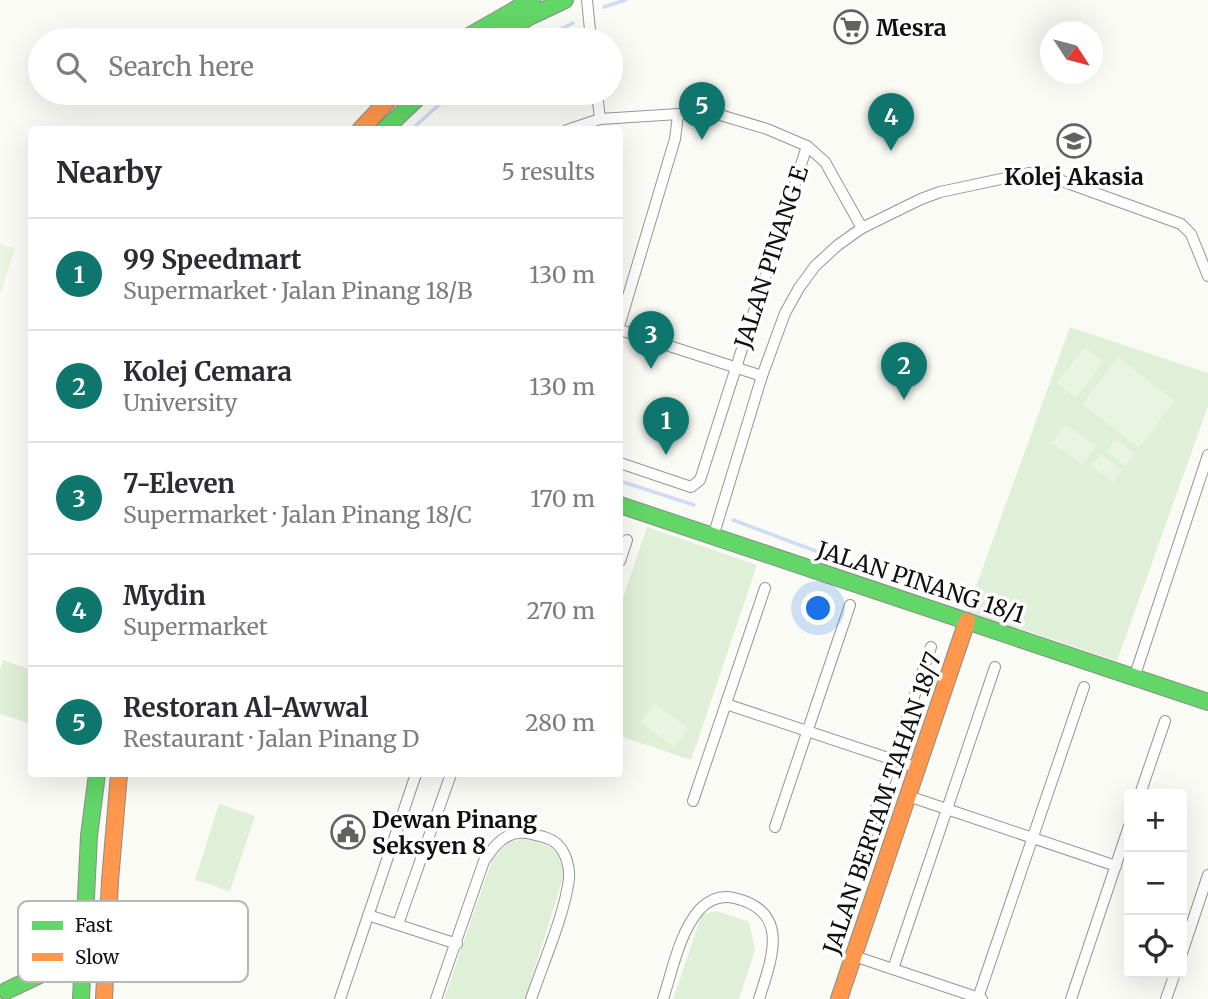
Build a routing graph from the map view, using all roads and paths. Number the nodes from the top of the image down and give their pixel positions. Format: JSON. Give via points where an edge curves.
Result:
{"nodes":[{"id":1,"x":532,"y":0,"type":"edge"},
{"id":2,"x":565,"y":0,"type":"edge"},
{"id":3,"x":587,"y":0,"type":"edge"},
{"id":4,"x":483,"y":28,"type":"edge"},
{"id":5,"x":513,"y":28,"type":"edge"},
{"id":6,"x":590,"y":28,"type":"edge"},
{"id":7,"x":384,"y":105,"type":"edge"},
{"id":8,"x":410,"y":105,"type":"edge"},
{"id":9,"x":598,"y":105,"type":"edge"},
{"id":10,"x":678,"y":115,"type":"junction"},
{"id":11,"x":600,"y":119,"type":"junction"},
{"id":12,"x":364,"y":126,"type":"edge"},
{"id":13,"x":388,"y":126,"type":"edge"},
{"id":14,"x":579,"y":126,"type":"edge"},
{"id":15,"x":807,"y":146,"type":"junction"},
{"id":16,"x":862,"y":228,"type":"junction"},
{"id":17,"x":1208,"y":276,"type":"edge"},
{"id":18,"x":623,"y":313,"type":"edge"},
{"id":19,"x":623,"y":331,"type":"edge"},
{"id":20,"x":735,"y":369,"type":"junction"},
{"id":21,"x":762,"y":376,"type":"junction"},
{"id":22,"x":1208,"y":455,"type":"edge"},
{"id":23,"x":623,"y":464,"type":"edge"},
{"id":24,"x":623,"y":506,"type":"edge"},
{"id":25,"x":713,"y":537,"type":"junction"},
{"id":26,"x":627,"y":540,"type":"dead end"},
{"id":27,"x":623,"y":552,"type":"edge"},
{"id":28,"x":765,"y":588,"type":"dead end"},
{"id":29,"x":850,"y":605,"type":"dead end"},
{"id":30,"x":967,"y":621,"type":"junction"},
{"id":31,"x":931,"y":647,"type":"dead end"},
{"id":32,"x":995,"y":667,"type":"dead end"},
{"id":33,"x":1134,"y":678,"type":"junction"},
{"id":34,"x":1084,"y":687,"type":"dead end"},
{"id":35,"x":1208,"y":702,"type":"edge"},
{"id":36,"x":726,"y":704,"type":"junction"},
{"id":37,"x":1165,"y":721,"type":"dead end"},
{"id":38,"x":807,"y":731,"type":"junction"},
{"id":39,"x":892,"y":760,"type":"junction"},
{"id":40,"x":918,"y":768,"type":"junction"},
{"id":41,"x":97,"y":777,"type":"edge"},
{"id":42,"x":120,"y":777,"type":"edge"},
{"id":43,"x":415,"y":777,"type":"edge"},
{"id":44,"x":450,"y":777,"type":"edge"},
{"id":45,"x":1142,"y":789,"type":"edge"},
{"id":46,"x":908,"y":796,"type":"junction"},
{"id":47,"x":693,"y":801,"type":"dead end"},
{"id":48,"x":947,"y":809,"type":"junction"},
{"id":49,"x":775,"y":827,"type":"dead end"},
{"id":50,"x":1033,"y":838,"type":"junction"},
{"id":51,"x":1124,"y":841,"type":"edge"},
{"id":52,"x":861,"y":852,"type":"dead end"},
{"id":53,"x":1116,"y":866,"type":"junction"},
{"id":54,"x":1208,"y":875,"type":"edge"},
{"id":55,"x":85,"y":901,"type":"edge"},
{"id":56,"x":109,"y":901,"type":"edge"},
{"id":57,"x":368,"y":915,"type":"junction"},
{"id":58,"x":398,"y":924,"type":"junction"},
{"id":59,"x":1187,"y":938,"type":"edge"},
{"id":60,"x":457,"y":944,"type":"junction"},
{"id":61,"x":854,"y":956,"type":"junction"},
{"id":62,"x":893,"y":969,"type":"junction"},
{"id":63,"x":1173,"y":978,"type":"edge"},
{"id":64,"x":28,"y":982,"type":"edge"},
{"id":65,"x":9,"y":993,"type":"edge"},
{"id":66,"x":980,"y":998,"type":"edge"},
{"id":67,"x":340,"y":999,"type":"edge"},
{"id":68,"x":436,"y":999,"type":"edge"},
{"id":69,"x":530,"y":999,"type":"edge"},
{"id":70,"x":663,"y":999,"type":"edge"},
{"id":71,"x":759,"y":999,"type":"edge"},
{"id":72,"x":839,"y":999,"type":"edge"},
{"id":73,"x":1071,"y":999,"type":"edge"},
{"id":74,"x":1166,"y":999,"type":"edge"}],
"edges":[{"from":1,"to":4,"type":"street"},
{"from":2,"to":5,"type":"street"},
{"from":3,"to":6,"type":"street"},
{"from":7,"to":12,"type":"street"},
{"from":8,"to":13,"type":"street"},
{"from":9,"to":11,"type":"street"},
{"from":10,"to":11,"type":"street"},
{"from":10,"to":15,"type":"street","via":[[710,112]]},
{"from":10,"to":18,"type":"street","via":[[675,139]]},
{"from":11,"to":14,"type":"street"},
{"from":15,"to":16,"type":"street","via":[[825,162]]},
{"from":15,"to":20,"type":"street","name":"JALAN PINANG E"},
{"from":16,"to":17,"type":"street","via":[[940,192],[1029,173],[1181,225],[1191,234]]},
{"from":16,"to":21,"type":"street","via":[[815,266],[799,288]]},
{"from":19,"to":20,"type":"street"},
{"from":20,"to":21,"type":"street"},
{"from":20,"to":23,"type":"street","name":"JALAN PINANG E","via":[[696,485]]},
{"from":21,"to":25,"type":"street"},
{"from":22,"to":33,"type":"street"},
{"from":24,"to":25,"type":"street","name":"JALAN PINANG 18/1"},
{"from":25,"to":30,"type":"street","name":"JALAN PINANG 18/1"},
{"from":26,"to":27,"type":"street"},
{"from":28,"to":36,"type":"street"},
{"from":29,"to":38,"type":"street"},
{"from":30,"to":33,"type":"street","name":"JALAN PINANG 18/1"},
{"from":30,"to":40,"type":"street","name":"JALAN BERTAM TAHAN 18/7"},
{"from":31,"to":39,"type":"street"},
{"from":32,"to":48,"type":"street"},
{"from":33,"to":35,"type":"street","name":"JALAN PINANG 18/1"},
{"from":34,"to":50,"type":"street"},
{"from":36,"to":38,"type":"street"},
{"from":36,"to":47,"type":"street"},
{"from":37,"to":45,"type":"street"},
{"from":38,"to":39,"type":"street"},
{"from":38,"to":49,"type":"street"},
{"from":39,"to":40,"type":"street"},
{"from":39,"to":52,"type":"street"},
{"from":40,"to":46,"type":"street","name":"JALAN BERTAM TAHAN 18/7"},
{"from":41,"to":55,"type":"street"},
{"from":42,"to":56,"type":"street"},
{"from":43,"to":57,"type":"street"},
{"from":44,"to":58,"type":"street"},
{"from":46,"to":48,"type":"street"},
{"from":46,"to":61,"type":"street","name":"JALAN BERTAM TAHAN 18/7"},
{"from":48,"to":50,"type":"street"},
{"from":48,"to":62,"type":"street"},
{"from":50,"to":53,"type":"street"},
{"from":50,"to":66,"type":"street"},
{"from":51,"to":53,"type":"street"},
{"from":53,"to":73,"type":"street"},
{"from":54,"to":59,"type":"street"},
{"from":57,"to":58,"type":"street"},
{"from":57,"to":67,"type":"street"},
{"from":58,"to":60,"type":"street"},
{"from":60,"to":68,"type":"street"},
{"from":60,"to":69,"type":"street","via":[[484,861],[494,845],[523,832],[556,843],[565,856],[569,876]]},
{"from":61,"to":62,"type":"street"},
{"from":61,"to":72,"type":"street","name":"JALAN BERTAM TAHAN 18/7"},
{"from":62,"to":66,"type":"street"},
{"from":63,"to":74,"type":"street"},
{"from":64,"to":65,"type":"street"},
{"from":70,"to":71,"type":"street","via":[[684,934],[712,899],[727,896],[753,902],[768,916],[774,943]]}]}
